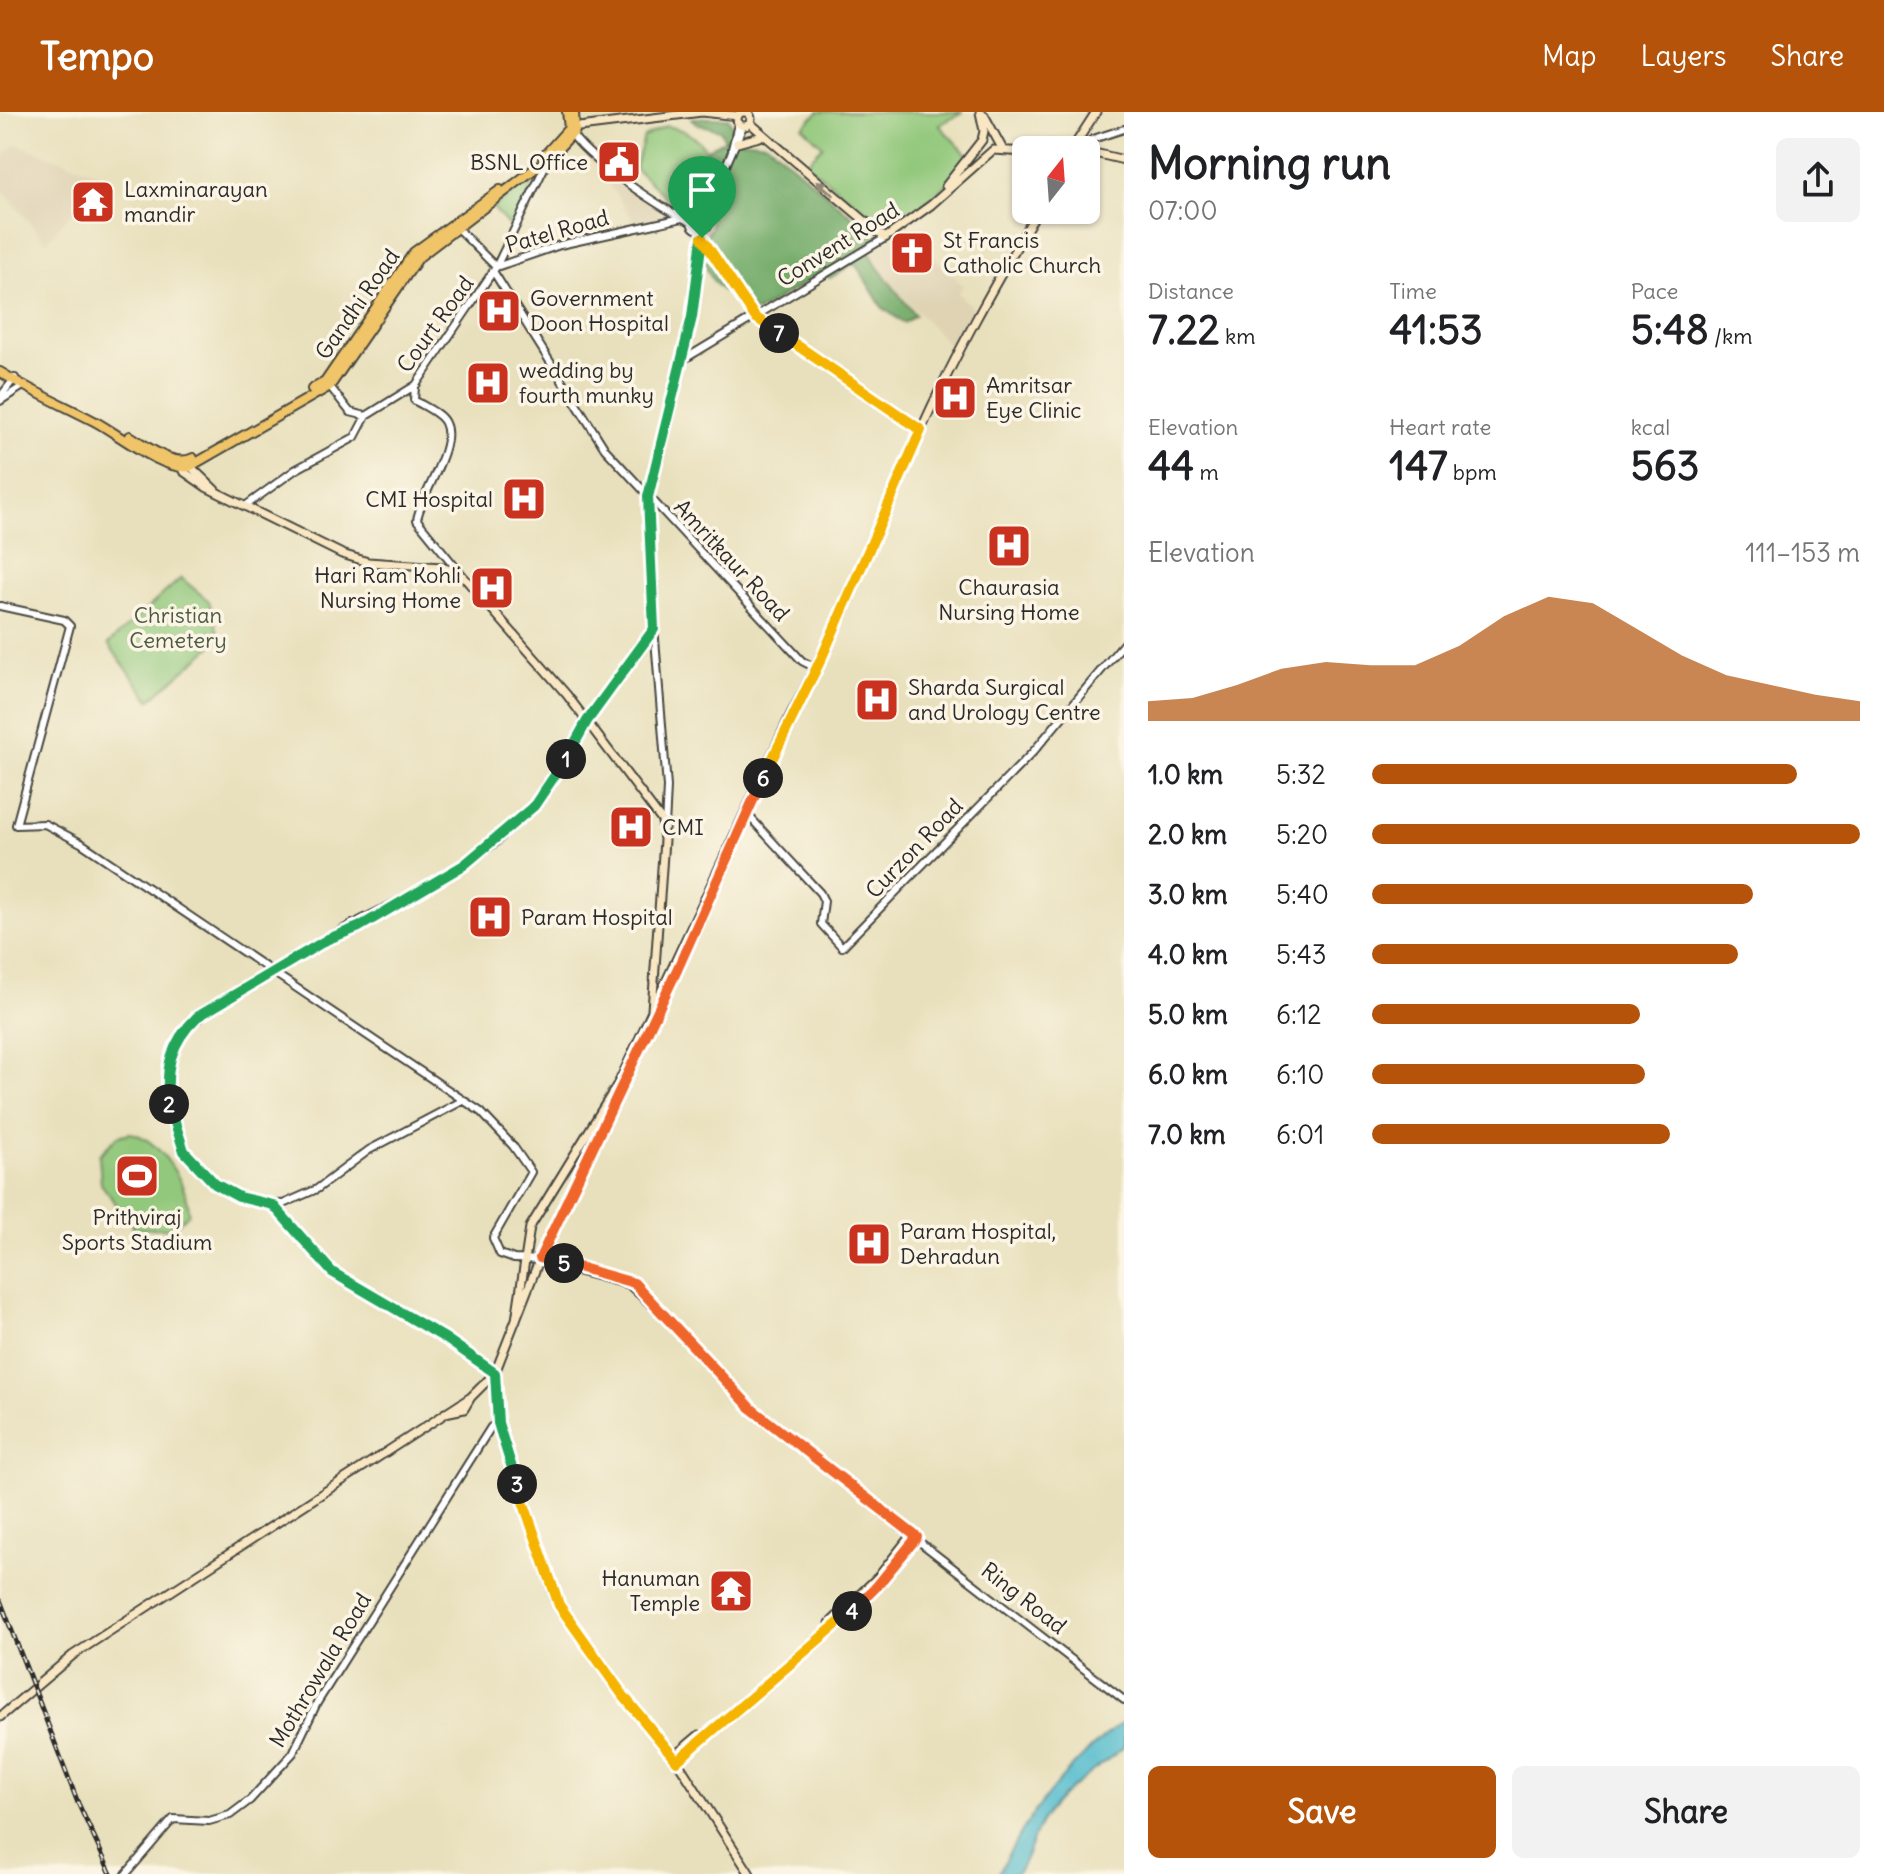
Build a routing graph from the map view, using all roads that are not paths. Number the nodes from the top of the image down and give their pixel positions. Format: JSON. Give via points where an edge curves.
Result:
{"nodes":[{"id":1,"x":567,"y":112,"type":"edge"},
{"id":2,"x":574,"y":112,"type":"edge"},
{"id":3,"x":748,"y":112,"type":"edge"},
{"id":4,"x":981,"y":112,"type":"edge"},
{"id":5,"x":1096,"y":112,"type":"edge"},
{"id":6,"x":742,"y":122,"type":"junction"},
{"id":7,"x":1124,"y":129,"type":"edge"},
{"id":8,"x":573,"y":130,"type":"junction"},
{"id":9,"x":765,"y":136,"type":"junction"},
{"id":10,"x":1084,"y":136,"type":"edge"},
{"id":11,"x":1100,"y":137,"type":"edge"},
{"id":12,"x":734,"y":146,"type":"junction"},
{"id":13,"x":1002,"y":148,"type":"junction"},
{"id":14,"x":1012,"y":150,"type":"edge"},
{"id":15,"x":1100,"y":153,"type":"edge"},
{"id":16,"x":550,"y":157,"type":"junction"},
{"id":17,"x":1124,"y":160,"type":"edge"},
{"id":18,"x":626,"y":177,"type":"junction"},
{"id":19,"x":670,"y":212,"type":"junction"},
{"id":20,"x":705,"y":214,"type":"junction"},
{"id":21,"x":682,"y":218,"type":"junction"},
{"id":22,"x":691,"y":219,"type":"junction"},
{"id":23,"x":669,"y":222,"type":"junction"},
{"id":24,"x":1030,"y":224,"type":"edge"},
{"id":25,"x":455,"y":226,"type":"junction"},
{"id":26,"x":699,"y":230,"type":"junction"},
{"id":27,"x":882,"y":236,"type":"junction"},
{"id":28,"x":702,"y":238,"type":"junction"},
{"id":29,"x":494,"y":269,"type":"junction"},
{"id":30,"x":755,"y":317,"type":"junction"},
{"id":31,"x":683,"y":360,"type":"junction"},
{"id":32,"x":0,"y":370,"type":"edge"},
{"id":33,"x":14,"y":379,"type":"junction"},
{"id":34,"x":328,"y":384,"type":"junction"},
{"id":35,"x":416,"y":385,"type":"junction"},
{"id":36,"x":23,"y":386,"type":"junction"},
{"id":37,"x":0,"y":399,"type":"edge"},
{"id":38,"x":366,"y":416,"type":"junction"},
{"id":39,"x":921,"y":430,"type":"junction"},
{"id":40,"x":184,"y":464,"type":"junction"},
{"id":41,"x":648,"y":497,"type":"junction"},
{"id":42,"x":248,"y":504,"type":"junction"},
{"id":43,"x":461,"y":574,"type":"junction"},
{"id":44,"x":0,"y":606,"type":"edge"},
{"id":45,"x":654,"y":629,"type":"junction"},
{"id":46,"x":1124,"y":643,"type":"edge"},
{"id":47,"x":816,"y":668,"type":"junction"},
{"id":48,"x":587,"y":721,"type":"junction"},
{"id":49,"x":747,"y":814,"type":"junction"},
{"id":50,"x":665,"y":830,"type":"junction"},
{"id":51,"x":272,"y":972,"type":"junction"},
{"id":52,"x":653,"y":1017,"type":"junction"},
{"id":53,"x":464,"y":1100,"type":"junction"},
{"id":54,"x":273,"y":1205,"type":"junction"},
{"id":55,"x":523,"y":1259,"type":"junction"},
{"id":56,"x":539,"y":1259,"type":"junction"},
{"id":57,"x":516,"y":1320,"type":"junction"},
{"id":58,"x":495,"y":1373,"type":"junction"},
{"id":59,"x":498,"y":1423,"type":"junction"},
{"id":60,"x":915,"y":1535,"type":"junction"},
{"id":61,"x":1123,"y":1699,"type":"edge"},
{"id":62,"x":0,"y":1717,"type":"edge"},
{"id":63,"x":675,"y":1759,"type":"junction"},
{"id":64,"x":126,"y":1874,"type":"edge"},
{"id":65,"x":750,"y":1874,"type":"edge"}],
"edges":[{"from":1,"to":8,"type":"main road"},
{"from":2,"to":8,"type":"main road"},
{"from":3,"to":6,"type":"main road"},
{"from":4,"to":13,"type":"main road"},
{"from":4,"to":27,"type":"main road","name":"Convent Road","via":[[982,140],[950,182]]},
{"from":5,"to":10,"type":"main road"},
{"from":6,"to":8,"type":"main road","via":[[702,112]]},
{"from":6,"to":9,"type":"main road"},
{"from":6,"to":12,"type":"street"},
{"from":7,"to":11,"type":"street"},
{"from":8,"to":16,"type":"main road","name":"Gandhi Road"},
{"from":8,"to":18,"type":"street"},
{"from":8,"to":25,"type":"main road","name":"Gandhi Road"},
{"from":9,"to":12,"type":"main road"},
{"from":27,"to":9,"type":"main road","one_way":true},
{"from":12,"to":20,"type":"street"},
{"from":13,"to":14,"type":"main road"},
{"from":13,"to":27,"type":"main road","name":"Convent Road"},
{"from":15,"to":17,"type":"main road"},
{"from":16,"to":25,"type":"main road","name":"Gandhi Road"},
{"from":16,"to":29,"type":"street","name":"Court Road"},
{"from":18,"to":19,"type":"street"},
{"from":18,"to":22,"type":"street"},
{"from":19,"to":21,"type":"street"},
{"from":19,"to":23,"type":"street"},
{"from":20,"to":22,"type":"street"},
{"from":20,"to":26,"type":"street","via":[[708,224]]},
{"from":21,"to":22,"type":"street"},
{"from":21,"to":23,"type":"street","name":"Patel Road"},
{"from":22,"to":26,"type":"street"},
{"from":23,"to":29,"type":"street","name":"Patel Road","via":[[560,245]]},
{"from":24,"to":39,"type":"main road"},
{"from":25,"to":29,"type":"street","name":"Patel Road"},
{"from":25,"to":34,"type":"main road","name":"Gandhi Road","via":[[414,252]]},
{"from":26,"to":28,"type":"street"},
{"from":27,"to":30,"type":"street","name":"Convent Road"},
{"from":28,"to":30,"type":"street"},
{"from":28,"to":31,"type":"street"},
{"from":29,"to":35,"type":"street","name":"Court Road"},
{"from":29,"to":41,"type":"street","name":"Amritkaur Road","via":[[604,447]]},
{"from":30,"to":31,"type":"street","name":"Convent Road"},
{"from":30,"to":39,"type":"street"},
{"from":31,"to":41,"type":"street"},
{"from":32,"to":33,"type":"main road"},
{"from":33,"to":36,"type":"main road"},
{"from":33,"to":37,"type":"street"},
{"from":33,"to":40,"type":"main road"},
{"from":34,"to":38,"type":"street","via":[[350,412]]},
{"from":34,"to":40,"type":"main road","name":"Gandhi Road"},
{"from":35,"to":38,"type":"street","name":"Court Road"},
{"from":35,"to":43,"type":"street","via":[[414,400],[441,418],[446,429],[443,453],[417,520]]},
{"from":36,"to":37,"type":"street"},
{"from":36,"to":40,"type":"main road","via":[[146,453]]},
{"from":38,"to":42,"type":"street","name":"Court Road","via":[[355,437]]},
{"from":39,"to":47,"type":"main road"},
{"from":40,"to":42,"type":"main road","via":[[215,490]]},
{"from":41,"to":45,"type":"street"},
{"from":41,"to":47,"type":"street","name":"Amritkaur Road","via":[[802,661]]},
{"from":42,"to":43,"type":"main road","via":[[356,559],[442,567]]},
{"from":43,"to":48,"type":"main road"},
{"from":44,"to":51,"type":"street","via":[[64,620],[70,628],[16,825],[59,829]]},
{"from":45,"to":48,"type":"street"},
{"from":45,"to":50,"type":"street","via":[[667,787]]},
{"from":46,"to":49,"type":"street","name":"Curzon Road","via":[[1033,752],[842,947],[821,924],[820,893]]},
{"from":47,"to":49,"type":"main road"},
{"from":48,"to":50,"type":"main road"},
{"from":48,"to":51,"type":"street","via":[[541,797],[513,826],[445,878]]},
{"from":49,"to":52,"type":"main road"},
{"from":50,"to":52,"type":"main road"},
{"from":51,"to":53,"type":"street"},
{"from":51,"to":54,"type":"street","via":[[192,1022],[172,1050],[167,1075],[176,1134],[190,1159],[222,1189]]},
{"from":52,"to":55,"type":"main road","via":[[583,1145],[530,1227]]},
{"from":52,"to":56,"type":"main road"},
{"from":53,"to":54,"type":"street","via":[[369,1150],[304,1196]]},
{"from":53,"to":55,"type":"street","via":[[498,1129],[530,1168],[493,1238],[500,1254]]},
{"from":54,"to":58,"type":"street","via":[[332,1272]]},
{"from":55,"to":56,"type":"street","name":"Ring Road"},
{"from":55,"to":57,"type":"main road"},
{"from":56,"to":57,"type":"main road"},
{"from":56,"to":60,"type":"street","name":"Ring Road","via":[[634,1283],[753,1410]]},
{"from":57,"to":58,"type":"main road"},
{"from":58,"to":59,"type":"main road"},
{"from":58,"to":62,"type":"main road","via":[[464,1409],[445,1413],[73,1655]]},
{"from":59,"to":63,"type":"main road","via":[[554,1596]]},
{"from":59,"to":64,"type":"street","name":"Mothrowala Road","via":[[317,1703],[293,1753],[230,1815],[209,1821],[173,1819]]},
{"from":60,"to":61,"type":"street","name":"Ring Road"},
{"from":60,"to":63,"type":"main road","via":[[872,1592]]},
{"from":63,"to":65,"type":"main road"}]}
